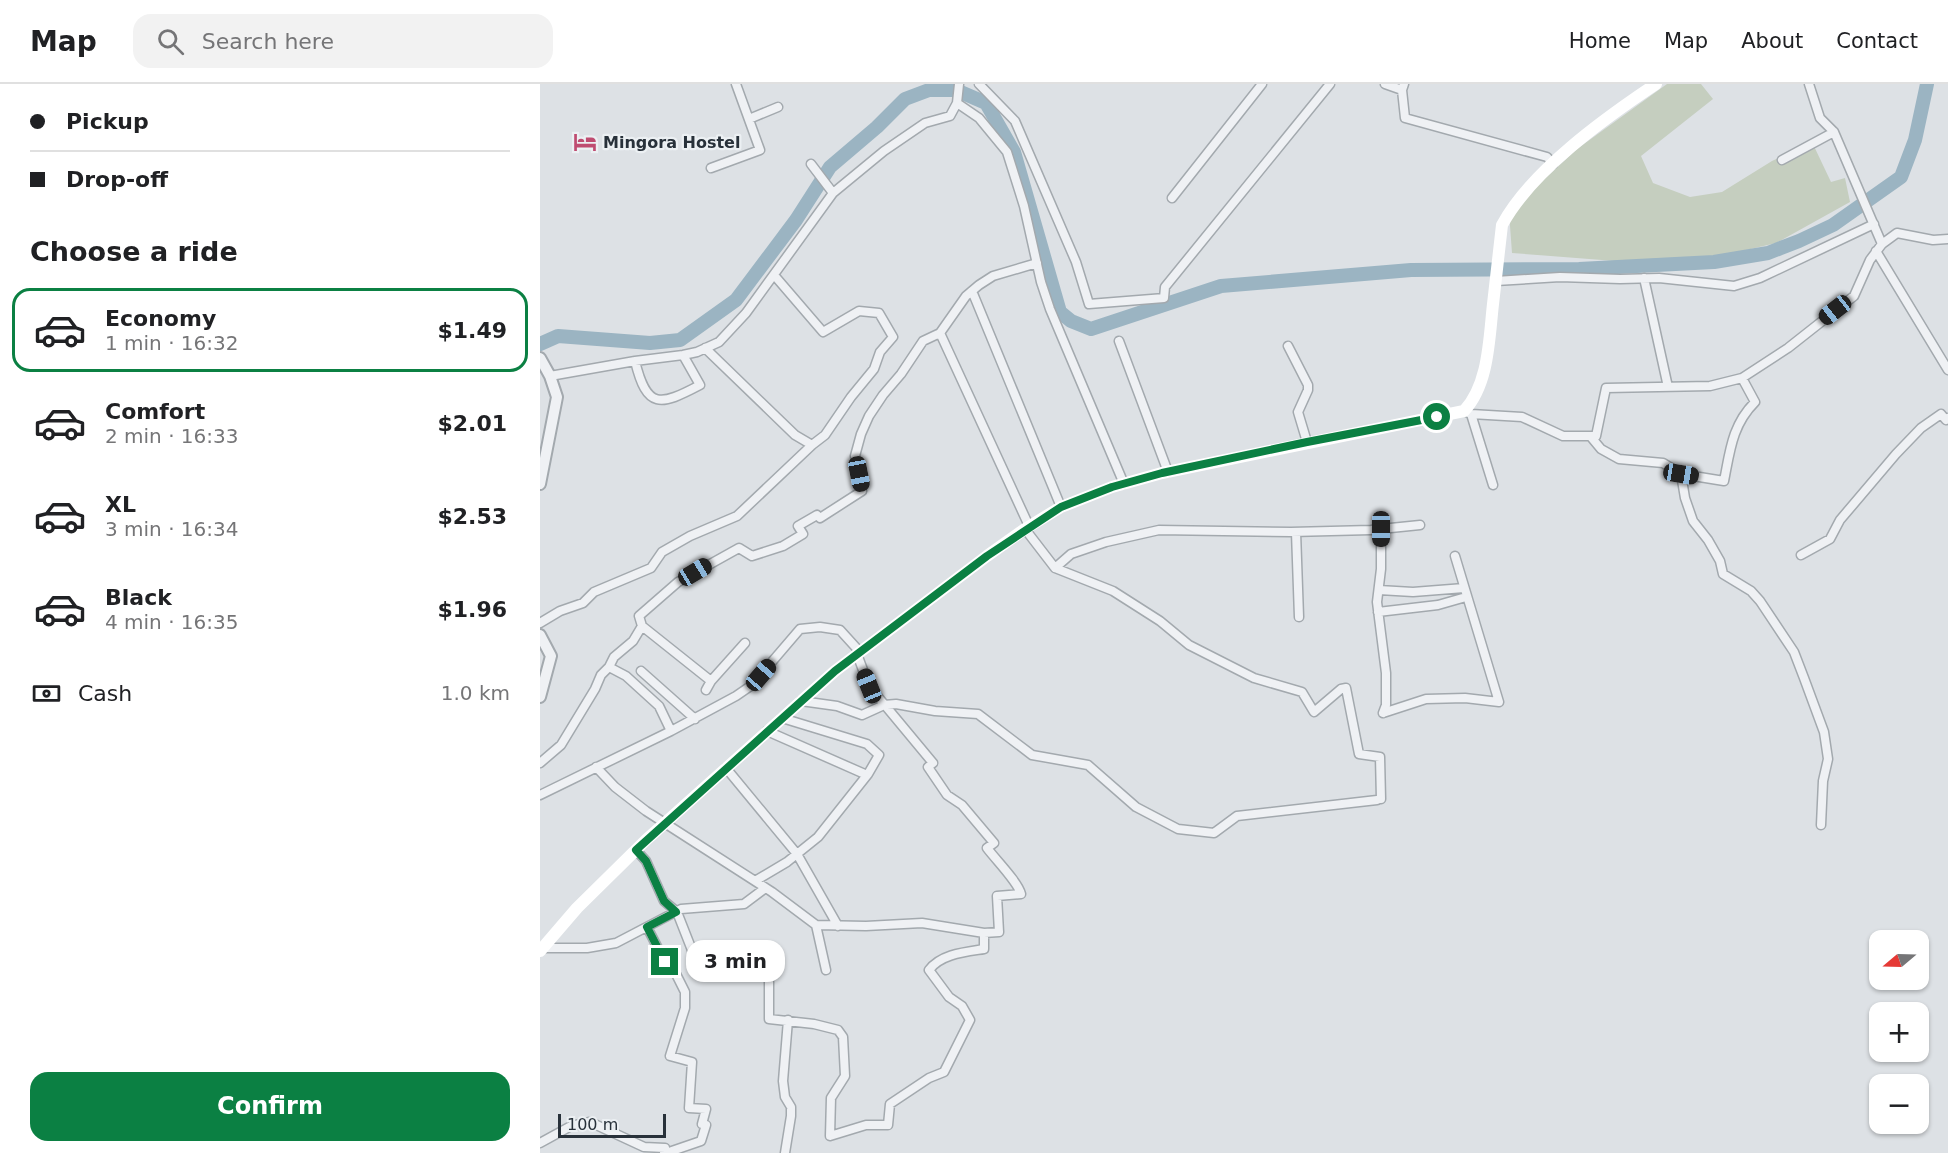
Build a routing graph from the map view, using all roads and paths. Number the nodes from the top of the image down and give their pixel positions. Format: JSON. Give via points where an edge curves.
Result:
{"nodes":[{"id":1,"x":735,"y":84,"type":"edge"},
{"id":2,"x":959,"y":84,"type":"edge"},
{"id":3,"x":979,"y":84,"type":"edge"},
{"id":4,"x":1262,"y":84,"type":"edge"},
{"id":5,"x":1330,"y":84,"type":"edge"},
{"id":6,"x":1385,"y":84,"type":"edge"},
{"id":7,"x":1656,"y":84,"type":"edge"},
{"id":8,"x":1809,"y":84,"type":"edge"},
{"id":9,"x":1403,"y":87,"type":"edge"},
{"id":10,"x":957,"y":103,"type":"junction"},
{"id":11,"x":778,"y":107,"type":"dead end"},
{"id":12,"x":749,"y":119,"type":"junction"},
{"id":13,"x":1834,"y":132,"type":"junction"},
{"id":14,"x":1782,"y":160,"type":"dead end"},
{"id":15,"x":811,"y":164,"type":"dead end"},
{"id":16,"x":1553,"y":164,"type":"junction"},
{"id":17,"x":711,"y":168,"type":"dead end"},
{"id":18,"x":833,"y":193,"type":"junction"},
{"id":19,"x":1172,"y":198,"type":"dead end"},
{"id":20,"x":1874,"y":223,"type":"junction"},
{"id":21,"x":1948,"y":239,"type":"edge"},
{"id":22,"x":1879,"y":247,"type":"junction"},
{"id":23,"x":1037,"y":263,"type":"junction"},
{"id":24,"x":774,"y":275,"type":"junction"},
{"id":25,"x":1644,"y":278,"type":"junction"},
{"id":26,"x":1496,"y":281,"type":"junction"},
{"id":27,"x":972,"y":291,"type":"junction"},
{"id":28,"x":940,"y":333,"type":"junction"},
{"id":29,"x":1119,"y":341,"type":"dead end"},
{"id":30,"x":1288,"y":346,"type":"dead end"},
{"id":31,"x":705,"y":348,"type":"junction"},
{"id":32,"x":683,"y":355,"type":"junction"},
{"id":33,"x":635,"y":361,"type":"junction"},
{"id":34,"x":545,"y":366,"type":"edge"},
{"id":35,"x":1948,"y":370,"type":"edge"},
{"id":36,"x":1742,"y":378,"type":"junction"},
{"id":37,"x":1668,"y":387,"type":"junction"},
{"id":38,"x":1468,"y":413,"type":"junction"},
{"id":39,"x":1948,"y":418,"type":"edge"},
{"id":40,"x":1591,"y":436,"type":"junction"},
{"id":41,"x":1307,"y":442,"type":"junction"},
{"id":42,"x":812,"y":445,"type":"junction"},
{"id":43,"x":1168,"y":472,"type":"junction"},
{"id":44,"x":1681,"y":474,"type":"junction"},
{"id":45,"x":540,"y":484,"type":"edge"},
{"id":46,"x":1124,"y":484,"type":"junction"},
{"id":47,"x":1493,"y":485,"type":"dead end"},
{"id":48,"x":1061,"y":507,"type":"junction"},
{"id":49,"x":1420,"y":525,"type":"dead end"},
{"id":50,"x":1027,"y":528,"type":"junction"},
{"id":51,"x":1381,"y":529,"type":"junction"},
{"id":52,"x":1296,"y":532,"type":"junction"},
{"id":53,"x":1801,"y":555,"type":"dead end"},
{"id":54,"x":1455,"y":556,"type":"dead end"},
{"id":55,"x":1055,"y":568,"type":"junction"},
{"id":56,"x":1379,"y":590,"type":"junction"},
{"id":57,"x":1465,"y":592,"type":"junction"},
{"id":58,"x":1378,"y":612,"type":"junction"},
{"id":59,"x":1299,"y":617,"type":"dead end"},
{"id":60,"x":540,"y":623,"type":"edge"},
{"id":61,"x":642,"y":626,"type":"junction"},
{"id":62,"x":540,"y":635,"type":"edge"},
{"id":63,"x":745,"y":643,"type":"dead end"},
{"id":64,"x":858,"y":653,"type":"junction"},
{"id":65,"x":609,"y":667,"type":"junction"},
{"id":66,"x":641,"y":671,"type":"dead end"},
{"id":67,"x":711,"y":681,"type":"junction"},
{"id":68,"x":706,"y":690,"type":"dead end"},
{"id":69,"x":540,"y":697,"type":"edge"},
{"id":70,"x":801,"y":701,"type":"junction"},
{"id":71,"x":884,"y":705,"type":"junction"},
{"id":72,"x":782,"y":718,"type":"junction"},
{"id":73,"x":694,"y":719,"type":"junction"},
{"id":74,"x":671,"y":731,"type":"junction"},
{"id":75,"x":767,"y":732,"type":"junction"},
{"id":76,"x":540,"y":763,"type":"edge"},
{"id":77,"x":596,"y":767,"type":"junction"},
{"id":78,"x":726,"y":768,"type":"junction"},
{"id":79,"x":867,"y":775,"type":"junction"},
{"id":80,"x":540,"y":795,"type":"edge"},
{"id":81,"x":665,"y":822,"type":"junction"},
{"id":82,"x":1821,"y":825,"type":"dead end"},
{"id":83,"x":636,"y":850,"type":"junction"},
{"id":84,"x":797,"y":854,"type":"junction"},
{"id":85,"x":755,"y":881,"type":"junction"},
{"id":86,"x":764,"y":889,"type":"junction"},
{"id":87,"x":676,"y":912,"type":"junction"},
{"id":88,"x":816,"y":925,"type":"junction"},
{"id":89,"x":838,"y":926,"type":"junction"},
{"id":90,"x":647,"y":927,"type":"junction"},
{"id":91,"x":984,"y":933,"type":"junction"},
{"id":92,"x":541,"y":949,"type":"edge"},
{"id":93,"x":826,"y":970,"type":"dead end"},
{"id":94,"x":788,"y":1020,"type":"junction"},
{"id":95,"x":540,"y":1143,"type":"edge"},
{"id":96,"x":665,"y":1153,"type":"edge"},
{"id":97,"x":785,"y":1153,"type":"edge"}],
"edges":[{"from":1,"to":12,"type":"street"},
{"from":2,"to":10,"type":"street"},
{"from":3,"to":5,"type":"street","via":[[1015,121],[1076,262],[1089,304],[1164,298],[1165,287]]},
{"from":4,"to":19,"type":"street"},
{"from":6,"to":9,"type":"street"},
{"from":7,"to":16,"type":"main road"},
{"from":8,"to":13,"type":"street","via":[[1820,118]]},
{"from":9,"to":16,"type":"street","via":[[1405,118],[1547,157]]},
{"from":10,"to":18,"type":"street","via":[[950,116],[925,123]]},
{"from":10,"to":23,"type":"street","via":[[979,118],[1006,152]]},
{"from":11,"to":12,"type":"street"},
{"from":12,"to":17,"type":"street","via":[[760,150]]},
{"from":13,"to":14,"type":"street"},
{"from":13,"to":20,"type":"street"},
{"from":15,"to":18,"type":"street"},
{"from":16,"to":26,"type":"main road","via":[[1502,225]]},
{"from":18,"to":24,"type":"street"},
{"from":20,"to":22,"type":"street"},
{"from":20,"to":25,"type":"street","via":[[1760,278],[1734,286]]},
{"from":21,"to":22,"type":"street","via":[[1897,233]]},
{"from":22,"to":35,"type":"street"},
{"from":22,"to":36,"type":"street","via":[[1854,296]]},
{"from":23,"to":27,"type":"street","via":[[993,276]]},
{"from":23,"to":46,"type":"street","via":[[1050,309]]},
{"from":24,"to":31,"type":"street","via":[[719,342]]},
{"from":24,"to":42,"type":"street","via":[[823,332],[859,311],[879,313],[893,337],[825,435]]},
{"from":25,"to":26,"type":"street"},
{"from":25,"to":37,"type":"street"},
{"from":26,"to":38,"type":"main road","via":[[1482,378]]},
{"from":27,"to":28,"type":"street"},
{"from":27,"to":48,"type":"street"},
{"from":28,"to":50,"type":"street"},
{"from":28,"to":61,"type":"street","via":[[923,341],[869,416],[855,456],[862,491],[820,518],[817,515],[798,526],[803,534],[783,546],[752,556],[739,548],[678,582],[639,616]]},
{"from":29,"to":43,"type":"street"},
{"from":30,"to":41,"type":"street","via":[[1308,385],[1298,412]]},
{"from":31,"to":32,"type":"street"},
{"from":31,"to":42,"type":"street","via":[[795,435]]},
{"from":32,"to":33,"type":"street"},
{"from":32,"to":33,"type":"street","via":[[699,385],[672,399],[659,400],[647,395]]},
{"from":33,"to":34,"type":"street"},
{"from":34,"to":45,"type":"street","via":[[557,397]]},
{"from":36,"to":37,"type":"street","via":[[1710,386]]},
{"from":36,"to":44,"type":"street","via":[[1755,402],[1736,427],[1724,481]]},
{"from":37,"to":40,"type":"street","via":[[1606,388],[1596,436]]},
{"from":38,"to":40,"type":"street","via":[[1521,417],[1563,436]]},
{"from":38,"to":41,"type":"main road"},
{"from":38,"to":47,"type":"street"},
{"from":39,"to":53,"type":"street","via":[[1941,414],[1921,428],[1840,520],[1830,539]]},
{"from":40,"to":44,"type":"street","via":[[1601,449],[1618,459],[1663,464]]},
{"from":41,"to":43,"type":"main road"},
{"from":42,"to":60,"type":"street","via":[[737,516],[662,552],[651,568],[594,592],[583,603]]},
{"from":43,"to":46,"type":"main road"},
{"from":44,"to":82,"type":"street","via":[[1693,521],[1720,561],[1723,574],[1751,591],[1794,652],[1824,732],[1828,759]]},
{"from":46,"to":48,"type":"main road"},
{"from":48,"to":50,"type":"main road"},
{"from":49,"to":51,"type":"street"},
{"from":50,"to":55,"type":"street"},
{"from":50,"to":64,"type":"main road"},
{"from":51,"to":52,"type":"street"},
{"from":51,"to":56,"type":"street"},
{"from":52,"to":55,"type":"street","via":[[1159,530],[1071,554]]},
{"from":52,"to":59,"type":"street"},
{"from":54,"to":57,"type":"street"},
{"from":55,"to":71,"type":"street","via":[[1113,591],[1189,645],[1226,664],[1254,678],[1302,692],[1314,712],[1346,688],[1359,754],[1380,757],[1379,799],[1237,816],[1214,833],[1178,829],[1136,807],[1088,765],[1032,755],[978,714]]},
{"from":56,"to":57,"type":"street"},
{"from":56,"to":58,"type":"street"},
{"from":57,"to":58,"type":"street","via":[[1438,605]]},
{"from":57,"to":58,"type":"street","via":[[1499,702],[1426,699],[1383,713],[1386,673]]},
{"from":61,"to":65,"type":"street"},
{"from":61,"to":67,"type":"street"},
{"from":62,"to":69,"type":"street","via":[[551,656]]},
{"from":63,"to":67,"type":"street"},
{"from":64,"to":70,"type":"main road"},
{"from":64,"to":71,"type":"street","via":[[869,686]]},
{"from":64,"to":73,"type":"street","via":[[840,630],[800,629],[752,685]]},
{"from":65,"to":74,"type":"street","via":[[626,676],[659,706]]},
{"from":65,"to":76,"type":"street","via":[[600,675],[561,745]]},
{"from":66,"to":73,"type":"street"},
{"from":67,"to":68,"type":"street"},
{"from":70,"to":71,"type":"street","via":[[837,706],[862,715]]},
{"from":70,"to":72,"type":"main road"},
{"from":71,"to":91,"type":"street","via":[[933,763],[928,767],[947,795],[962,805],[994,843],[987,848],[1019,886],[1021,894],[997,896],[999,932]]},
{"from":72,"to":75,"type":"main road"},
{"from":72,"to":79,"type":"street","via":[[867,744],[879,755]]},
{"from":73,"to":74,"type":"street"},
{"from":74,"to":77,"type":"street"},
{"from":75,"to":78,"type":"main road"},
{"from":75,"to":79,"type":"street"},
{"from":77,"to":80,"type":"street"},
{"from":77,"to":81,"type":"street","via":[[623,793]]},
{"from":78,"to":81,"type":"main road"},
{"from":78,"to":84,"type":"street"},
{"from":79,"to":84,"type":"street","via":[[818,837]]},
{"from":81,"to":83,"type":"main road"},
{"from":81,"to":85,"type":"street"},
{"from":83,"to":87,"type":"street","via":[[646,861],[664,901]]},
{"from":83,"to":92,"type":"main road"},
{"from":84,"to":85,"type":"street"},
{"from":84,"to":89,"type":"street"},
{"from":85,"to":86,"type":"street"},
{"from":86,"to":87,"type":"street","via":[[744,904]]},
{"from":86,"to":88,"type":"street"},
{"from":87,"to":90,"type":"street"},
{"from":87,"to":94,"type":"street","via":[[699,968],[724,957],[765,950],[769,1019]]},
{"from":88,"to":89,"type":"street"},
{"from":88,"to":93,"type":"street"},
{"from":89,"to":91,"type":"street","via":[[922,923]]},
{"from":90,"to":92,"type":"street","via":[[616,943]]},
{"from":90,"to":96,"type":"street","via":[[685,992],[685,1008],[670,1056],[692,1062],[689,1108],[706,1109],[701,1141]]},
{"from":91,"to":94,"type":"street","via":[[984,949],[935,962],[929,970],[970,1020],[944,1072],[890,1104],[888,1125],[866,1125],[830,1136],[831,1098],[845,1076],[843,1038],[838,1030]]},
{"from":94,"to":97,"type":"street","via":[[783,1081],[791,1116]]},
{"from":95,"to":96,"type":"street","via":[[571,1126],[590,1122],[644,1147],[665,1148]]}]}
